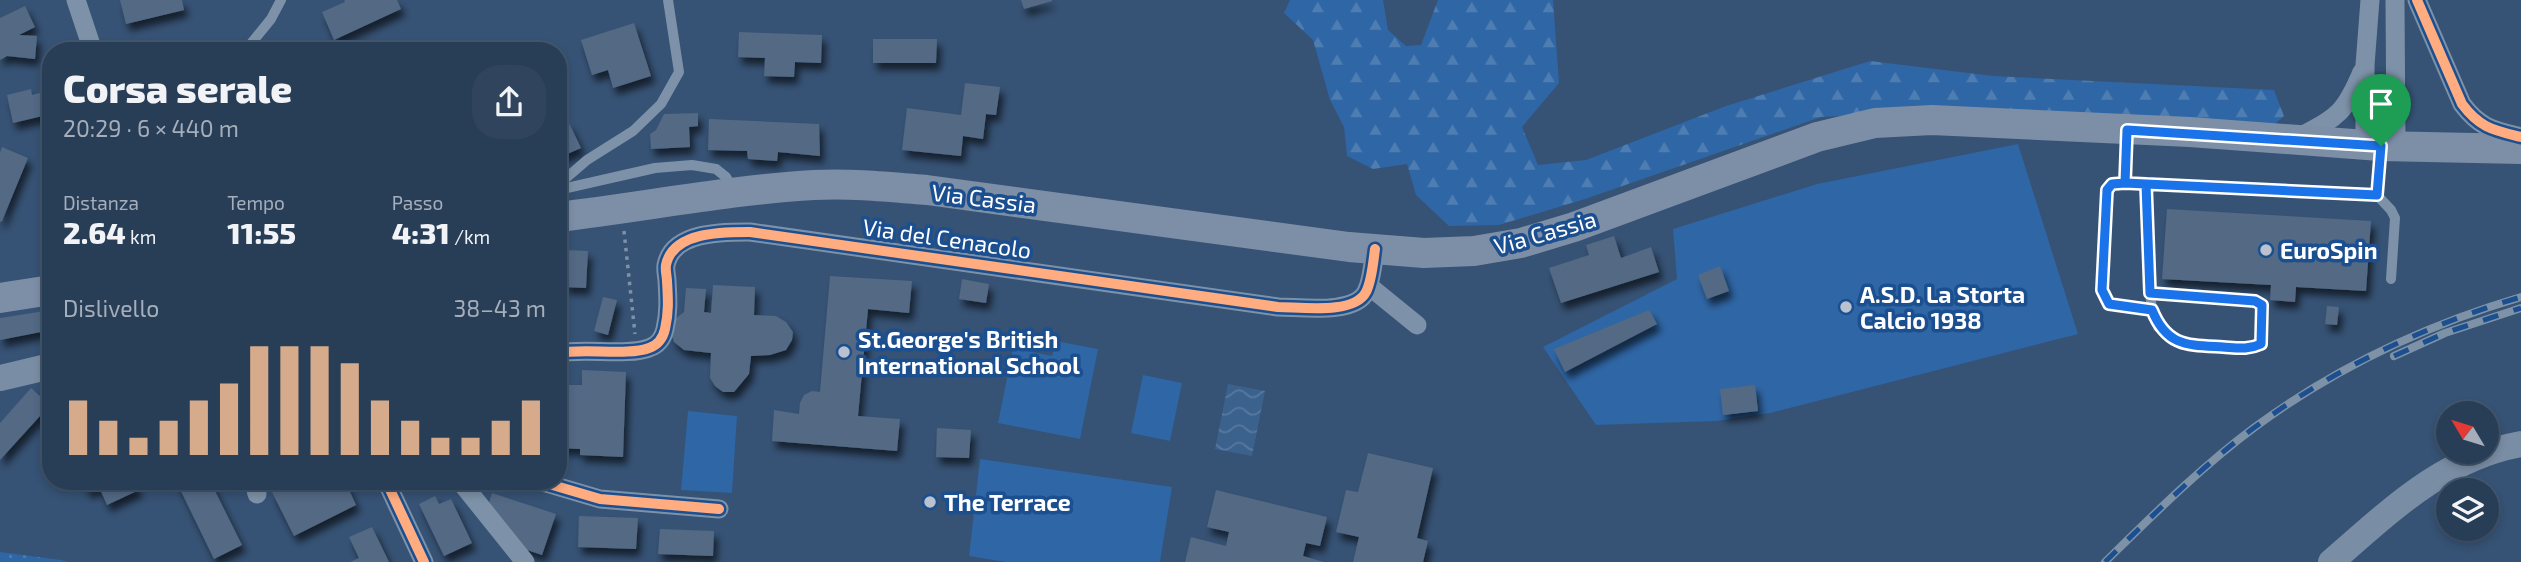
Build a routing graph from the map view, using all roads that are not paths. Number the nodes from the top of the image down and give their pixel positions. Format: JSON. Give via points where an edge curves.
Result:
{"nodes":[{"id":1,"x":76,"y":0,"type":"edge"},
{"id":2,"x":281,"y":0,"type":"edge"},
{"id":3,"x":668,"y":0,"type":"edge"},
{"id":4,"x":2370,"y":0,"type":"edge"},
{"id":5,"x":2395,"y":0,"type":"edge"},
{"id":6,"x":2417,"y":0,"type":"edge"},
{"id":7,"x":2370,"y":21,"type":"junction"},
{"id":8,"x":2395,"y":21,"type":"junction"},
{"id":9,"x":2426,"y":21,"type":"junction"},
{"id":10,"x":90,"y":42,"type":"edge"},
{"id":11,"x":252,"y":42,"type":"edge"},
{"id":12,"x":2365,"y":65,"type":"junction"},
{"id":13,"x":2127,"y":130,"type":"junction"},
{"id":14,"x":2521,"y":137,"type":"edge"},
{"id":15,"x":2296,"y":139,"type":"junction"},
{"id":16,"x":2381,"y":145,"type":"junction"},
{"id":17,"x":2521,"y":149,"type":"edge"},
{"id":18,"x":567,"y":179,"type":"edge"},
{"id":19,"x":2125,"y":183,"type":"junction"},
{"id":20,"x":2146,"y":184,"type":"junction"},
{"id":21,"x":567,"y":185,"type":"edge"},
{"id":22,"x":734,"y":192,"type":"junction"},
{"id":23,"x":2377,"y":195,"type":"junction"},
{"id":24,"x":567,"y":216,"type":"edge"},
{"id":25,"x":1375,"y":249,"type":"junction"},
{"id":26,"x":2391,"y":279,"type":"dead end"},
{"id":27,"x":1369,"y":286,"type":"junction"},
{"id":28,"x":42,"y":291,"type":"edge"},
{"id":29,"x":2150,"y":293,"type":"junction"},
{"id":30,"x":0,"y":298,"type":"edge"},
{"id":31,"x":2152,"y":310,"type":"junction"},
{"id":32,"x":1417,"y":325,"type":"dead end"},
{"id":33,"x":567,"y":352,"type":"edge"},
{"id":34,"x":42,"y":368,"type":"edge"},
{"id":35,"x":0,"y":378,"type":"edge"},
{"id":36,"x":2521,"y":444,"type":"edge"},
{"id":37,"x":567,"y":489,"type":"edge"},
{"id":38,"x":390,"y":490,"type":"edge"},
{"id":39,"x":467,"y":490,"type":"edge"},
{"id":40,"x":719,"y":509,"type":"dead end"},
{"id":41,"x":424,"y":562,"type":"edge"},
{"id":42,"x":525,"y":562,"type":"edge"},
{"id":43,"x":2331,"y":562,"type":"edge"}],
"edges":[{"from":1,"to":10,"type":"street"},
{"from":2,"to":11,"type":"lane"},
{"from":3,"to":18,"type":"lane","via":[[679,72],[661,104],[633,131]]},
{"from":4,"to":7,"type":"street"},
{"from":5,"to":8,"type":"street"},
{"from":6,"to":9,"type":"street"},
{"from":7,"to":8,"type":"street"},
{"from":7,"to":12,"type":"street"},
{"from":8,"to":9,"type":"street"},
{"from":8,"to":16,"type":"street"},
{"from":9,"to":14,"type":"street","via":[[2467,111],[2487,128]]},
{"from":12,"to":15,"type":"street","via":[[2340,113]]},
{"from":12,"to":16,"type":"street"},
{"from":13,"to":15,"type":"main road","name":"Via Cassia"},
{"from":13,"to":19,"type":"lane"},
{"from":13,"to":25,"type":"main road","name":"Via Cassia","via":[[1947,120],[1875,123],[1805,141],[1521,243],[1474,251]]},
{"from":15,"to":16,"type":"main road","name":"Via Cassia"},
{"from":16,"to":17,"type":"main road","name":"Via Cassia"},
{"from":16,"to":23,"type":"lane"},
{"from":19,"to":20,"type":"lane"},
{"from":19,"to":31,"type":"lane","via":[[2112,184],[2107,190],[2102,290],[2109,304]]},
{"from":20,"to":23,"type":"lane"},
{"from":20,"to":29,"type":"lane"},
{"from":21,"to":22,"type":"lane","via":[[692,165],[716,169]]},
{"from":22,"to":24,"type":"main road","name":"Via Cassia"},
{"from":22,"to":25,"type":"main road","name":"Via Cassia","via":[[838,185],[927,190]]},
{"from":23,"to":26,"type":"lane","via":[[2395,218]]},
{"from":25,"to":27,"type":"street"},
{"from":27,"to":32,"type":"street"},
{"from":27,"to":33,"type":"street","name":"Via del Cenacolo","via":[[1365,296],[1349,306],[1278,307],[725,232],[696,238],[675,250],[666,265],[669,313],[663,338],[650,348]]},
{"from":28,"to":30,"type":"main road"},
{"from":29,"to":31,"type":"lane"},
{"from":29,"to":31,"type":"lane","via":[[2255,301],[2262,305],[2261,344],[2250,349],[2182,345],[2158,327]]},
{"from":34,"to":35,"type":"main road"},
{"from":36,"to":43,"type":"main road","via":[[2465,461],[2426,482]]},
{"from":37,"to":40,"type":"street","via":[[600,499]]},
{"from":38,"to":41,"type":"street"},
{"from":39,"to":42,"type":"street"}]}
